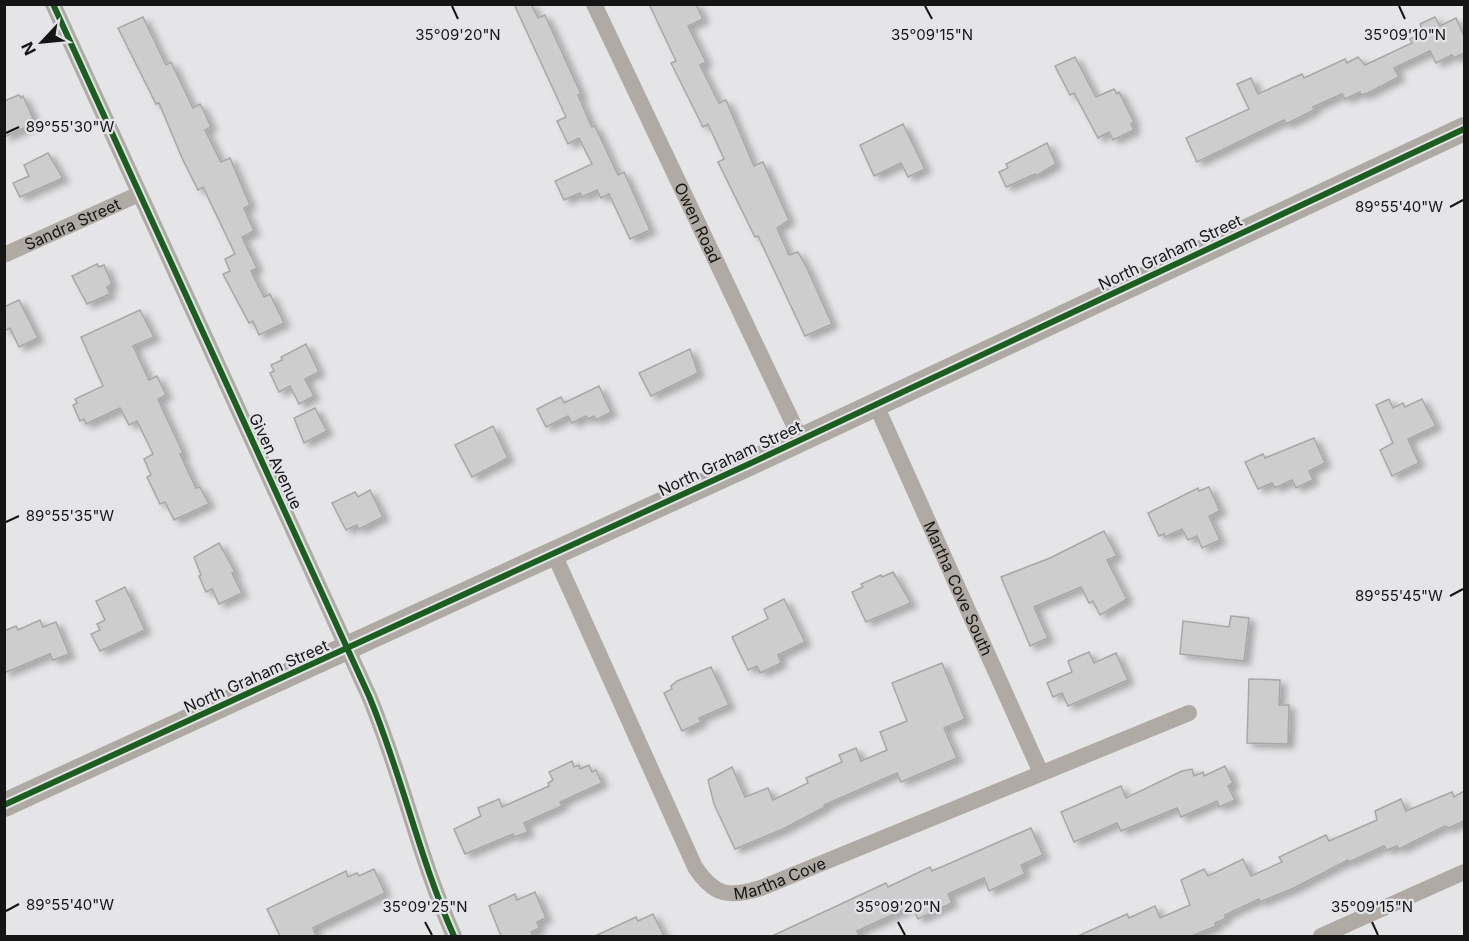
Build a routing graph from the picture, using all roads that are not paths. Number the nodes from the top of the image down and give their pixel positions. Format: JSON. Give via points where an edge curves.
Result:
{"nodes":[{"id":1,"x":53,"y":4,"type":"edge"},
{"id":2,"x":594,"y":4,"type":"edge"},
{"id":3,"x":1464,"y":129,"type":"edge"},
{"id":4,"x":139,"y":194,"type":"junction"},
{"id":5,"x":4,"y":255,"type":"edge"},
{"id":6,"x":876,"y":405,"type":"junction"},
{"id":7,"x":801,"y":440,"type":"junction"},
{"id":8,"x":554,"y":554,"type":"junction"},
{"id":9,"x":348,"y":650,"type":"junction"},
{"id":10,"x":1189,"y":712,"type":"dead end"},
{"id":11,"x":1041,"y":773,"type":"junction"},
{"id":12,"x":4,"y":805,"type":"edge"},
{"id":13,"x":1464,"y":872,"type":"edge"},
{"id":14,"x":454,"y":936,"type":"edge"},
{"id":15,"x":1321,"y":936,"type":"edge"}],
"edges":[{"from":1,"to":4,"type":"street","name":"Given Avenue"},
{"from":2,"to":7,"type":"street","name":"Owen Road"},
{"from":3,"to":6,"type":"main road","name":"North Graham Street"},
{"from":4,"to":5,"type":"street","name":"Sandra Street"},
{"from":4,"to":9,"type":"street","name":"Given Avenue"},
{"from":6,"to":7,"type":"main road","name":"North Graham Street"},
{"from":6,"to":11,"type":"street","name":"Martha Cove South"},
{"from":7,"to":8,"type":"main road","name":"North Graham Street"},
{"from":8,"to":9,"type":"main road","name":"North Graham Street"},
{"from":8,"to":11,"type":"street","name":"Martha Cove","via":[[695,867],[719,891],[736,894],[761,888]]},
{"from":9,"to":12,"type":"main road","name":"North Graham Street"},
{"from":9,"to":14,"type":"street","name":"Given Avenue","via":[[387,738],[426,871]]},
{"from":10,"to":11,"type":"street","name":"Martha Cove"},
{"from":13,"to":15,"type":"street"}]}
